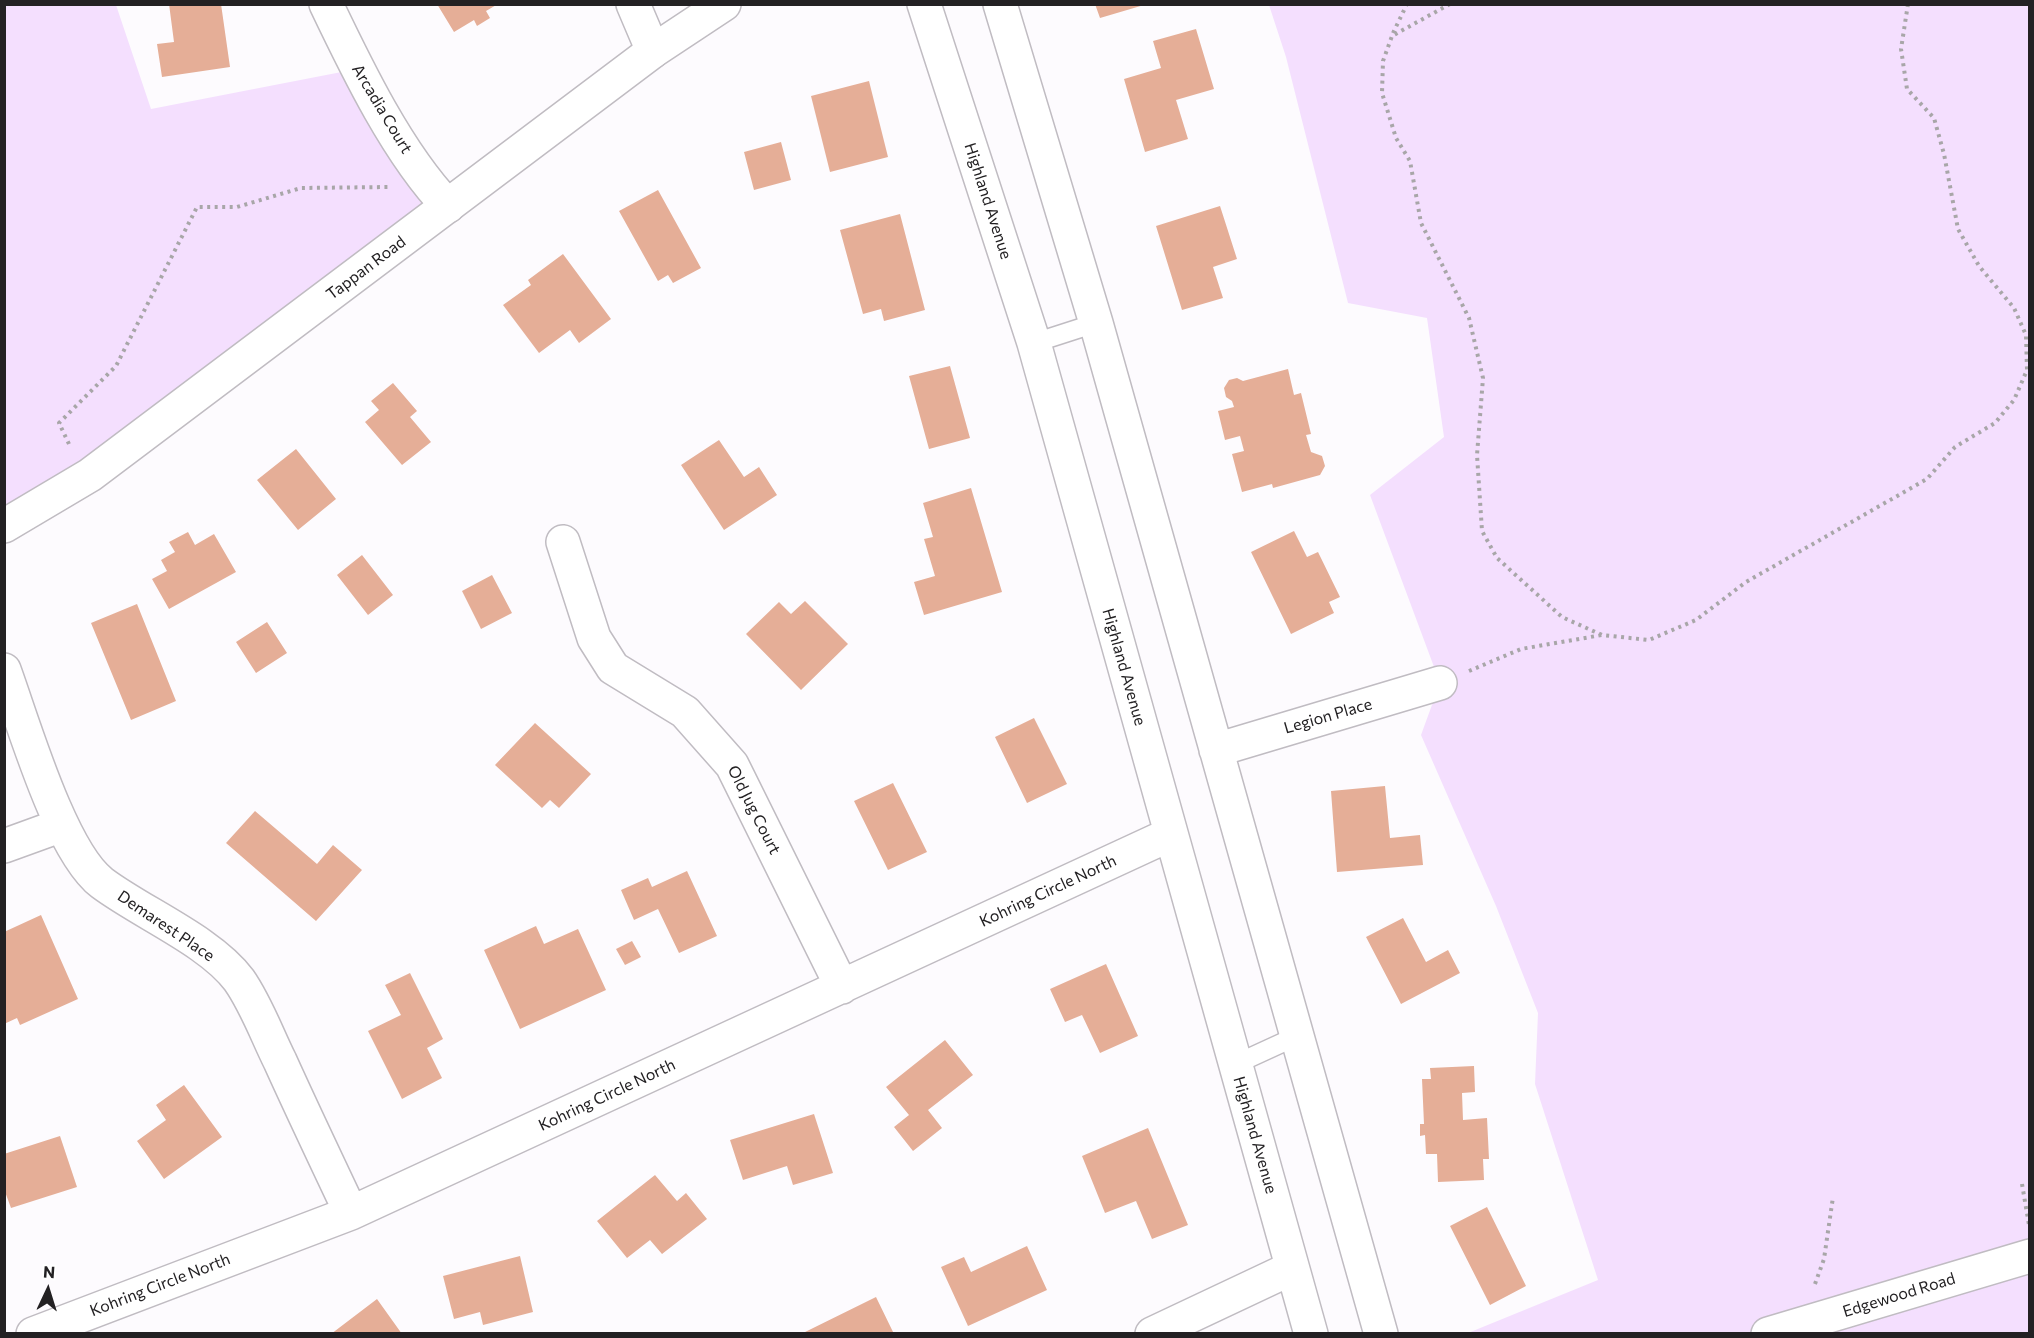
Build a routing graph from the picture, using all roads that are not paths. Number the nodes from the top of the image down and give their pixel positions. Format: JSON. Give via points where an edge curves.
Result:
{"nodes":[{"id":1,"x":326,"y":4,"type":"edge"},
{"id":2,"x":633,"y":4,"type":"edge"},
{"id":3,"x":724,"y":4,"type":"edge"},
{"id":4,"x":924,"y":4,"type":"edge"},
{"id":5,"x":1000,"y":4,"type":"edge"},
{"id":6,"x":653,"y":51,"type":"junction"},
{"id":7,"x":437,"y":194,"type":"junction"},
{"id":8,"x":1096,"y":323,"type":"junction"},
{"id":9,"x":1034,"y":343,"type":"junction"},
{"id":10,"x":4,"y":526,"type":"edge"},
{"id":11,"x":563,"y":542,"type":"dead end"},
{"id":12,"x":4,"y":670,"type":"edge"},
{"id":13,"x":1440,"y":683,"type":"road end"},
{"id":14,"x":1216,"y":750,"type":"junction"},
{"id":15,"x":62,"y":825,"type":"junction"},
{"id":16,"x":1171,"y":834,"type":"junction"},
{"id":17,"x":4,"y":846,"type":"edge"},
{"id":18,"x":842,"y":987,"type":"junction"},
{"id":19,"x":1297,"y":1036,"type":"junction"},
{"id":20,"x":1236,"y":1064,"type":"junction"},
{"id":21,"x":351,"y":1213,"type":"junction"},
{"id":22,"x":2030,"y":1256,"type":"edge"},
{"id":23,"x":1292,"y":1268,"type":"junction"},
{"id":24,"x":33,"y":1334,"type":"edge"},
{"id":25,"x":1152,"y":1334,"type":"edge"},
{"id":26,"x":1311,"y":1334,"type":"edge"},
{"id":27,"x":1381,"y":1334,"type":"edge"},
{"id":28,"x":1768,"y":1334,"type":"edge"}],
"edges":[{"from":1,"to":7,"type":"street","name":"Arcadia Court","via":[[357,69]]},
{"from":2,"to":6,"type":"street"},
{"from":3,"to":6,"type":"street","name":"Tappan Road"},
{"from":4,"to":9,"type":"street","name":"Highland Avenue"},
{"from":5,"to":8,"type":"street"},
{"from":6,"to":7,"type":"street","name":"Tappan Road"},
{"from":7,"to":10,"type":"street","name":"Tappan Road","via":[[90,475]]},
{"from":8,"to":9,"type":"lane"},
{"from":8,"to":14,"type":"street"},
{"from":9,"to":16,"type":"street","name":"Highland Avenue"},
{"from":11,"to":18,"type":"street","name":"Old Jug Court","via":[[594,638],[613,668],[685,712],[732,765]]},
{"from":12,"to":15,"type":"street","name":"Demarest Place"},
{"from":13,"to":14,"type":"street","name":"Legion Place"},
{"from":14,"to":19,"type":"street"},
{"from":15,"to":17,"type":"street"},
{"from":15,"to":21,"type":"street","name":"Demarest Place","via":[[76,851],[100,881],[211,954],[238,980]]},
{"from":16,"to":18,"type":"street","name":"Kohring Circle North"},
{"from":16,"to":20,"type":"street","name":"Highland Avenue"},
{"from":18,"to":21,"type":"street","name":"Kohring Circle North"},
{"from":19,"to":20,"type":"lane"},
{"from":19,"to":27,"type":"street"},
{"from":20,"to":23,"type":"street","name":"Highland Avenue"},
{"from":21,"to":24,"type":"street","name":"Kohring Circle North"},
{"from":22,"to":28,"type":"street","name":"Edgewood Road"},
{"from":23,"to":25,"type":"street"},
{"from":23,"to":26,"type":"street","name":"Highland Avenue"}]}
